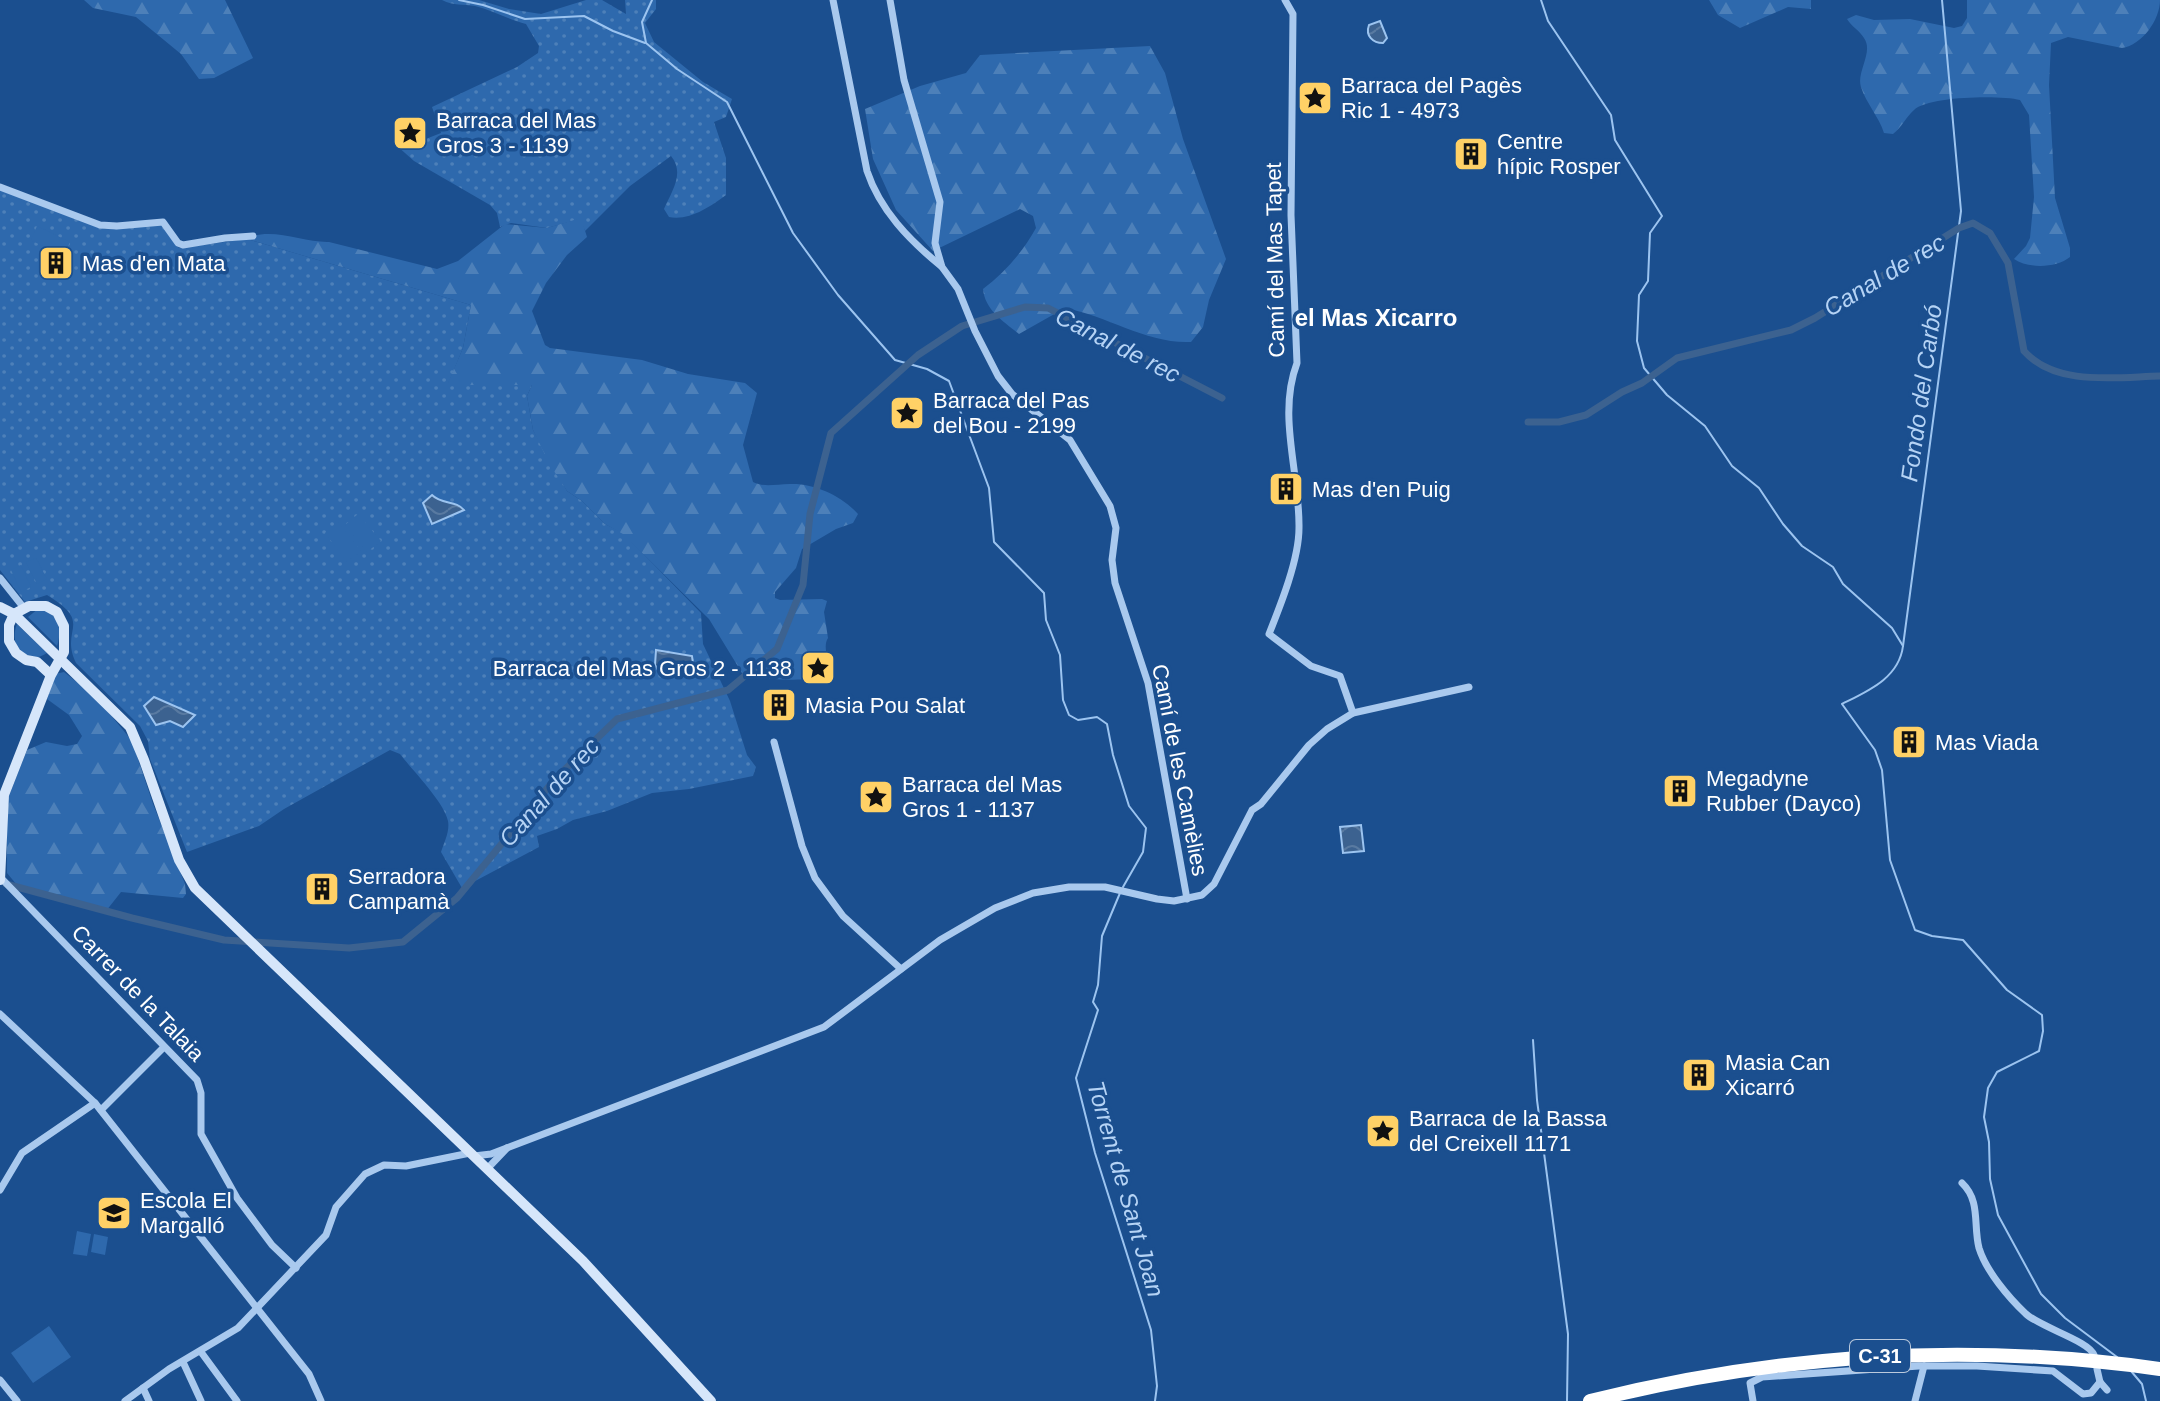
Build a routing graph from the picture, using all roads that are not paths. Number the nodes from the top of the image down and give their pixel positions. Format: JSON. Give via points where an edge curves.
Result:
{"nodes":[{"id":1,"x":833,"y":0,"type":"edge"},
{"id":2,"x":890,"y":0,"type":"edge"},
{"id":3,"x":1285,"y":0,"type":"edge"},
{"id":4,"x":0,"y":187,"type":"edge"},
{"id":5,"x":253,"y":236,"type":"dead end"},
{"id":6,"x":942,"y":267,"type":"junction"},
{"id":7,"x":0,"y":578,"type":"edge"},
{"id":8,"x":0,"y":607,"type":"edge"},
{"id":9,"x":19,"y":611,"type":"junction"},
{"id":10,"x":0,"y":615,"type":"edge"},
{"id":11,"x":8,"y":634,"type":"junction"},
{"id":12,"x":59,"y":657,"type":"junction"},
{"id":13,"x":37,"y":662,"type":"junction"},
{"id":14,"x":51,"y":675,"type":"junction"},
{"id":15,"x":1469,"y":687,"type":"dead end"},
{"id":16,"x":1353,"y":713,"type":"junction"},
{"id":17,"x":774,"y":742,"type":"dead end"},
{"id":18,"x":0,"y":878,"type":"edge"},
{"id":19,"x":1187,"y":899,"type":"junction"},
{"id":20,"x":901,"y":969,"type":"junction"},
{"id":21,"x":0,"y":1014,"type":"edge"},
{"id":22,"x":164,"y":1047,"type":"junction"},
{"id":23,"x":95,"y":1103,"type":"junction"},
{"id":24,"x":101,"y":1110,"type":"junction"},
{"id":25,"x":508,"y":1147,"type":"junction"},
{"id":26,"x":491,"y":1154,"type":"junction"},
{"id":27,"x":472,"y":1155,"type":"junction"},
{"id":28,"x":501,"y":1157,"type":"junction"},
{"id":29,"x":487,"y":1169,"type":"junction"},
{"id":30,"x":500,"y":1181,"type":"junction"},
{"id":31,"x":1962,"y":1183,"type":"dead end"},
{"id":32,"x":0,"y":1190,"type":"edge"},
{"id":33,"x":296,"y":1268,"type":"junction"},
{"id":34,"x":256,"y":1310,"type":"junction"},
{"id":35,"x":201,"y":1352,"type":"junction"},
{"id":36,"x":2094,"y":1355,"type":"dead end"},
{"id":37,"x":183,"y":1362,"type":"junction"},
{"id":38,"x":1924,"y":1366,"type":"junction"},
{"id":39,"x":2097,"y":1369,"type":"dead end"},
{"id":40,"x":2160,"y":1369,"type":"edge"},
{"id":41,"x":0,"y":1380,"type":"edge"},
{"id":42,"x":2100,"y":1382,"type":"junction"},
{"id":43,"x":143,"y":1388,"type":"junction"},
{"id":44,"x":2107,"y":1390,"type":"dead end"},
{"id":45,"x":17,"y":1401,"type":"edge"},
{"id":46,"x":125,"y":1401,"type":"edge"},
{"id":47,"x":149,"y":1401,"type":"edge"},
{"id":48,"x":201,"y":1401,"type":"edge"},
{"id":49,"x":237,"y":1401,"type":"edge"},
{"id":50,"x":321,"y":1401,"type":"edge"},
{"id":51,"x":711,"y":1401,"type":"edge"},
{"id":52,"x":1590,"y":1401,"type":"edge"},
{"id":53,"x":1753,"y":1401,"type":"edge"},
{"id":54,"x":1915,"y":1401,"type":"edge"}],
"edges":[{"from":1,"to":6,"type":"street","via":[[874,193],[913,242]]},
{"from":2,"to":6,"type":"street","name":"Camí de les Camèlies","via":[[904,80],[940,202],[935,243]]},
{"from":3,"to":16,"type":"street","name":"Camí del Mas Tapet","via":[[1293,14],[1291,215],[1297,363],[1288,404],[1299,530],[1285,594],[1269,634],[1311,666],[1340,676]]},
{"from":4,"to":5,"type":"street","via":[[100,225],[163,222],[183,245]]},
{"from":6,"to":19,"type":"street","name":"Camí de les Camèlies","via":[[958,289],[998,376],[1012,394],[1070,440],[1110,506],[1116,528],[1115,583],[1148,683]]},
{"from":7,"to":9,"type":"street"},
{"from":8,"to":9,"type":"street"},
{"from":9,"to":11,"type":"street"},
{"from":9,"to":12,"type":"street"},
{"from":9,"to":12,"type":"street","via":[[39,605],[57,612],[64,626],[64,652]]},
{"from":10,"to":11,"type":"street"},
{"from":11,"to":13,"type":"street","via":[[16,653]]},
{"from":12,"to":13,"type":"street"},
{"from":12,"to":14,"type":"street"},
{"from":12,"to":27,"type":"street","via":[[130,727],[195,888]]},
{"from":13,"to":14,"type":"street"},
{"from":14,"to":18,"type":"street","via":[[4,795]]},
{"from":15,"to":16,"type":"street"},
{"from":16,"to":19,"type":"street","via":[[1309,745],[1252,810],[1214,884]]},
{"from":17,"to":20,"type":"street","via":[[815,878],[843,916]]},
{"from":18,"to":22,"type":"street","name":"Carrer de la Talaia"},
{"from":19,"to":20,"type":"street","via":[[1157,899],[1105,887],[1033,893],[995,908]]},
{"from":20,"to":25,"type":"street","via":[[824,1027]]},
{"from":21,"to":23,"type":"street"},
{"from":22,"to":24,"type":"street"},
{"from":22,"to":33,"type":"street","name":"Carrer de la Talaia","via":[[197,1080],[201,1134],[237,1198]]},
{"from":23,"to":24,"type":"street"},
{"from":23,"to":32,"type":"street","via":[[22,1153]]},
{"from":24,"to":34,"type":"street"},
{"from":25,"to":26,"type":"street"},
{"from":25,"to":28,"type":"street"},
{"from":26,"to":27,"type":"street"},
{"from":26,"to":29,"type":"street"},
{"from":27,"to":29,"type":"street"},
{"from":27,"to":33,"type":"street","via":[[372,1169],[346,1192],[326,1235]]},
{"from":28,"to":29,"type":"street"},
{"from":28,"to":30,"type":"street"},
{"from":29,"to":30,"type":"street"},
{"from":30,"to":51,"type":"street","via":[[603,1282]]},
{"from":31,"to":36,"type":"street","via":[[1973,1198],[1979,1248],[2012,1299],[2044,1327],[2089,1346]]},
{"from":33,"to":34,"type":"street"},
{"from":34,"to":35,"type":"street"},
{"from":34,"to":50,"type":"street","via":[[309,1374]]},
{"from":35,"to":37,"type":"street"},
{"from":35,"to":49,"type":"street"},
{"from":37,"to":43,"type":"street"},
{"from":37,"to":48,"type":"street"},
{"from":38,"to":42,"type":"street","via":[[2053,1371],[2083,1394]]},
{"from":38,"to":53,"type":"street","via":[[1762,1377],[1750,1383]]},
{"from":38,"to":54,"type":"street"},
{"from":39,"to":42,"type":"street"},
{"from":40,"to":52,"type":"highway","number":"C-31","via":[[2005,1355],[1868,1357],[1780,1364]]},
{"from":41,"to":45,"type":"street"},
{"from":42,"to":44,"type":"street"},
{"from":43,"to":46,"type":"street"},
{"from":43,"to":47,"type":"street"}]}
